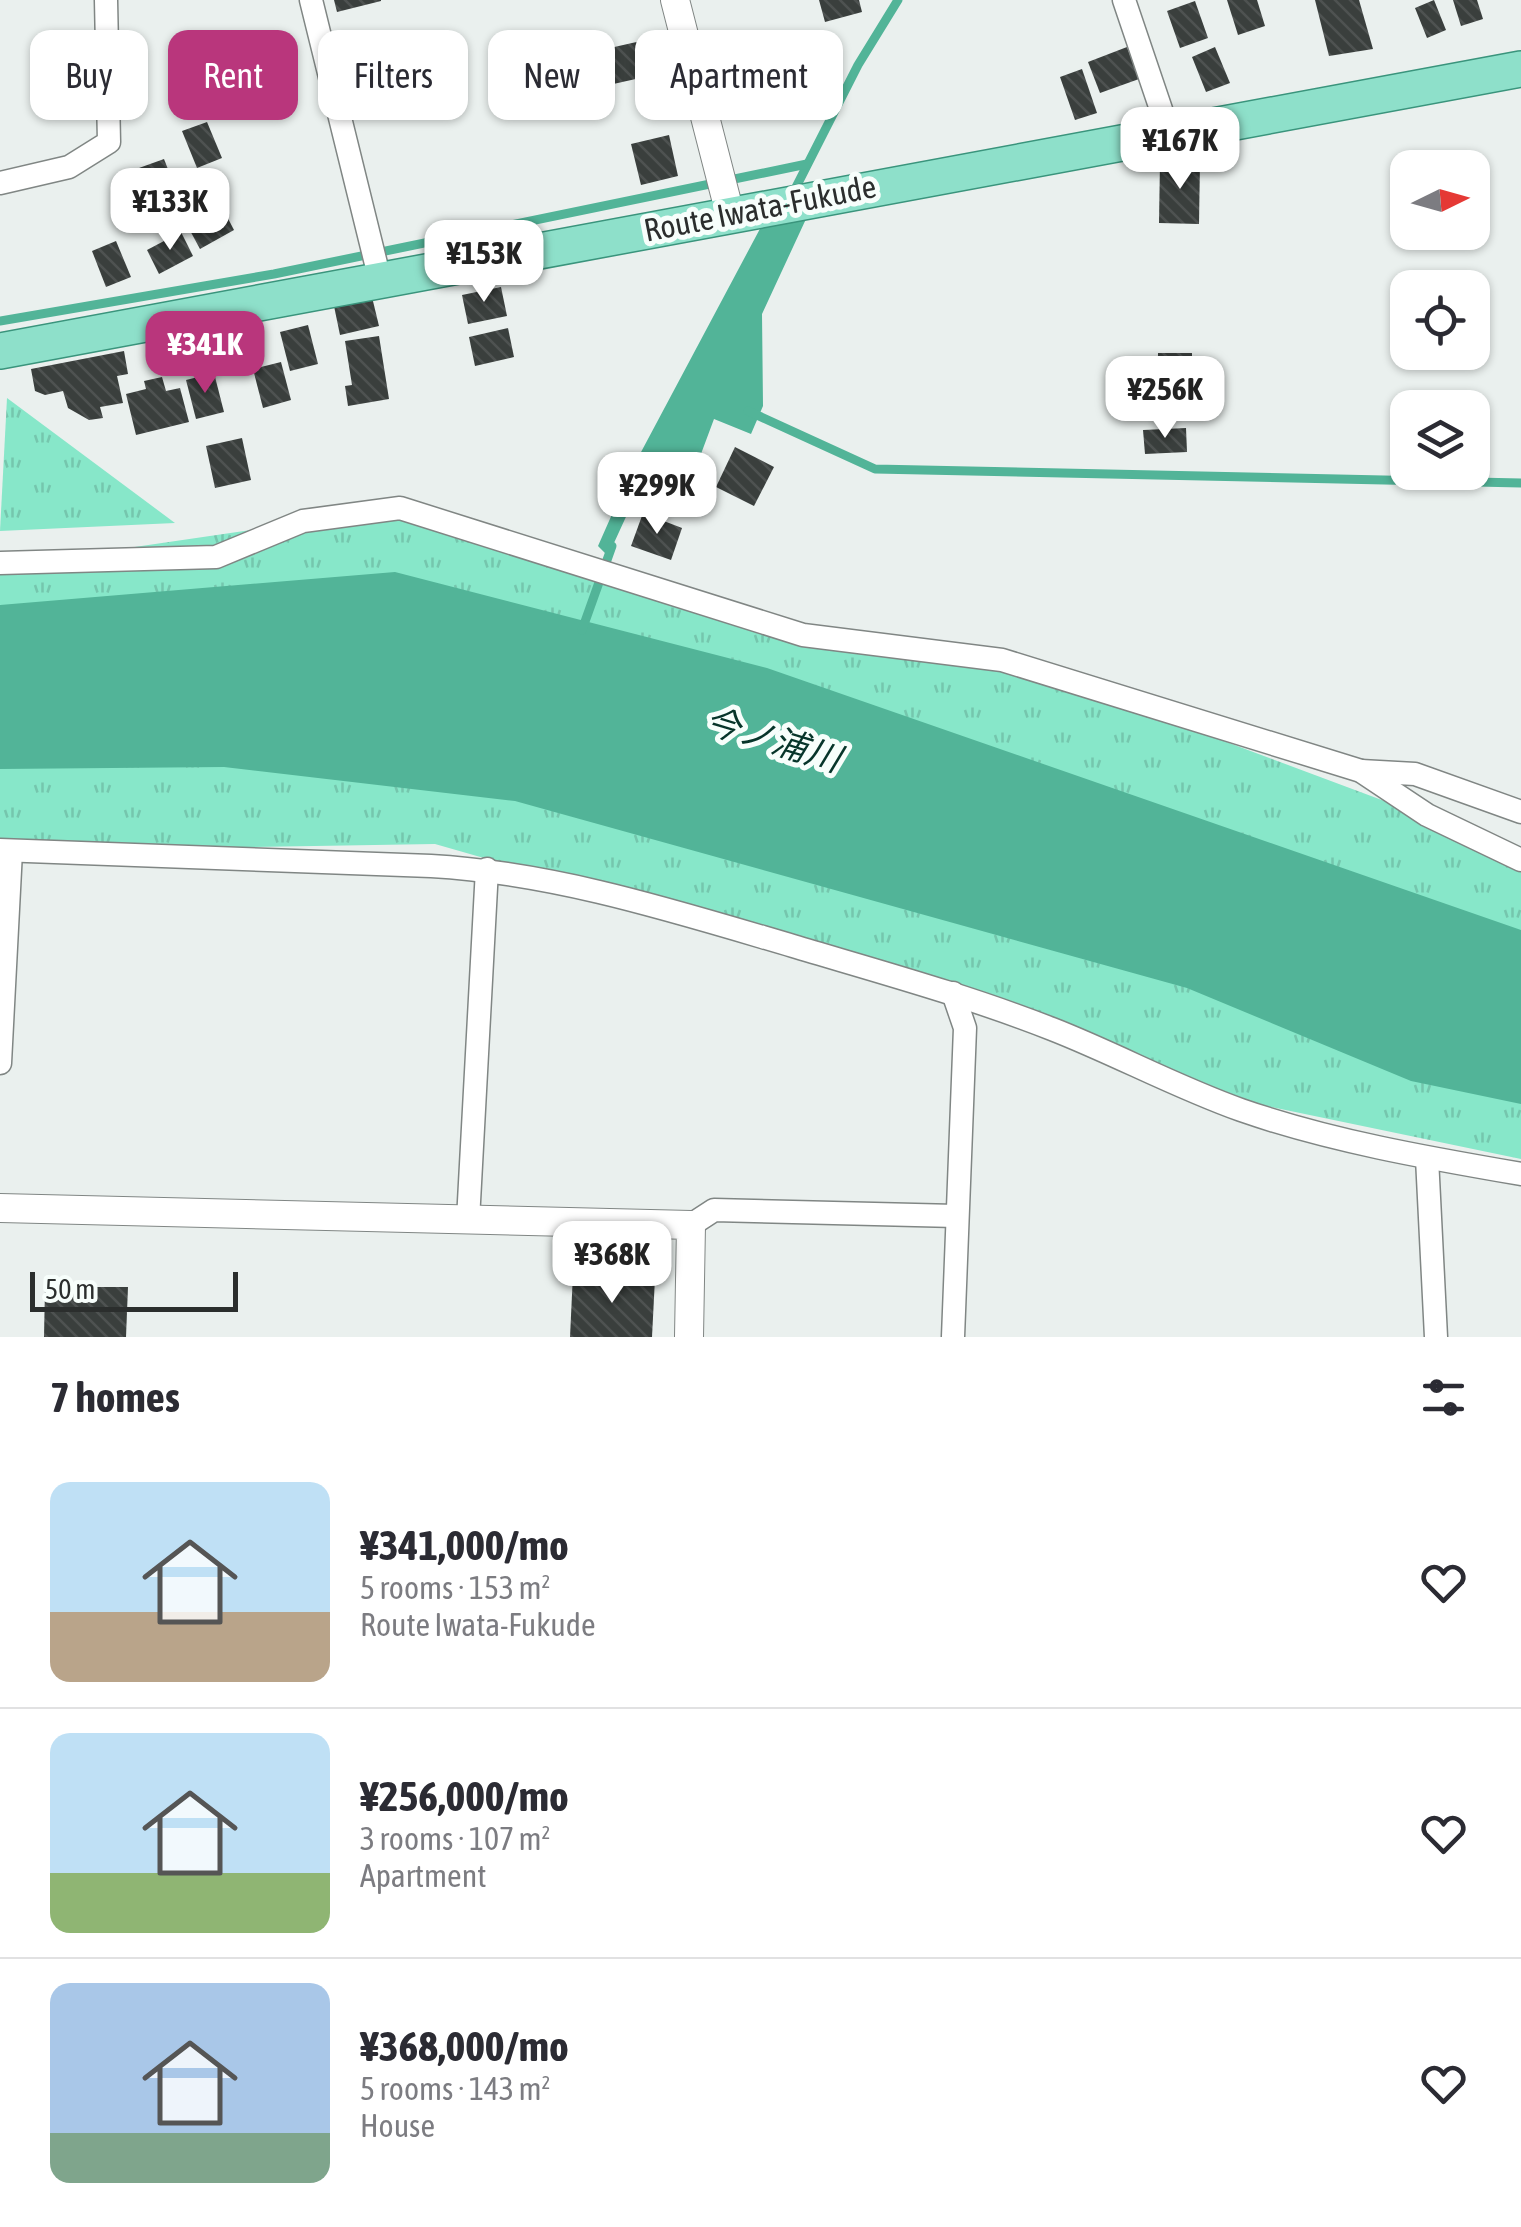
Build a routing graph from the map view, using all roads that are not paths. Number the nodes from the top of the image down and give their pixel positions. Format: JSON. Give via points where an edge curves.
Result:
{"nodes":[{"id":1,"x":106,"y":0,"type":"edge"},
{"id":2,"x":311,"y":0,"type":"edge"},
{"id":3,"x":675,"y":0,"type":"edge"},
{"id":4,"x":1124,"y":0,"type":"edge"},
{"id":5,"x":1521,"y":68,"type":"edge"},
{"id":6,"x":1170,"y":133,"type":"junction"},
{"id":7,"x":0,"y":183,"type":"edge"},
{"id":8,"x":730,"y":214,"type":"junction"},
{"id":9,"x":380,"y":280,"type":"junction"},
{"id":10,"x":0,"y":351,"type":"edge"},
{"id":11,"x":0,"y":563,"type":"edge"},
{"id":12,"x":1362,"y":771,"type":"junction"},
{"id":13,"x":1521,"y":787,"type":"edge"},
{"id":14,"x":1519,"y":811,"type":"edge"},
{"id":15,"x":5,"y":851,"type":"edge"},
{"id":16,"x":1521,"y":860,"type":"edge"},
{"id":17,"x":487,"y":869,"type":"junction"},
{"id":18,"x":953,"y":993,"type":"junction"},
{"id":19,"x":0,"y":1063,"type":"edge"},
{"id":20,"x":1428,"y":1158,"type":"junction"},
{"id":21,"x":1521,"y":1174,"type":"edge"},
{"id":22,"x":0,"y":1208,"type":"edge"},
{"id":23,"x":956,"y":1216,"type":"junction"},
{"id":24,"x":468,"y":1220,"type":"junction"},
{"id":25,"x":691,"y":1225,"type":"junction"},
{"id":26,"x":689,"y":1337,"type":"edge"},
{"id":27,"x":953,"y":1337,"type":"edge"},
{"id":28,"x":1436,"y":1337,"type":"edge"}],
"edges":[{"from":1,"to":7,"type":"street","via":[[109,142],[69,167]]},
{"from":2,"to":9,"type":"street"},
{"from":3,"to":8,"type":"street"},
{"from":4,"to":6,"type":"street"},
{"from":5,"to":6,"type":"main road","name":"Route Iwata-Fukude"},
{"from":6,"to":8,"type":"main road","name":"Route Iwata-Fukude"},
{"from":8,"to":9,"type":"main road","name":"Route Iwata-Fukude"},
{"from":9,"to":10,"type":"main road","name":"Route Iwata-Fukude"},
{"from":11,"to":12,"type":"street","via":[[216,558],[303,520],[400,508],[803,634],[1002,660]]},
{"from":12,"to":14,"type":"street","via":[[1414,774]]},
{"from":12,"to":16,"type":"street","via":[[1427,814]]},
{"from":13,"to":14,"type":"street"},
{"from":15,"to":17,"type":"street"},
{"from":15,"to":19,"type":"street"},
{"from":17,"to":18,"type":"street","via":[[675,911]]},
{"from":17,"to":24,"type":"street"},
{"from":18,"to":20,"type":"street","via":[[1241,1110]]},
{"from":18,"to":23,"type":"street","via":[[965,1028]]},
{"from":20,"to":21,"type":"street"},
{"from":20,"to":28,"type":"street"},
{"from":22,"to":24,"type":"street"},
{"from":23,"to":25,"type":"street","via":[[714,1210]]},
{"from":23,"to":27,"type":"street"},
{"from":24,"to":25,"type":"street"},
{"from":25,"to":26,"type":"street"}]}
